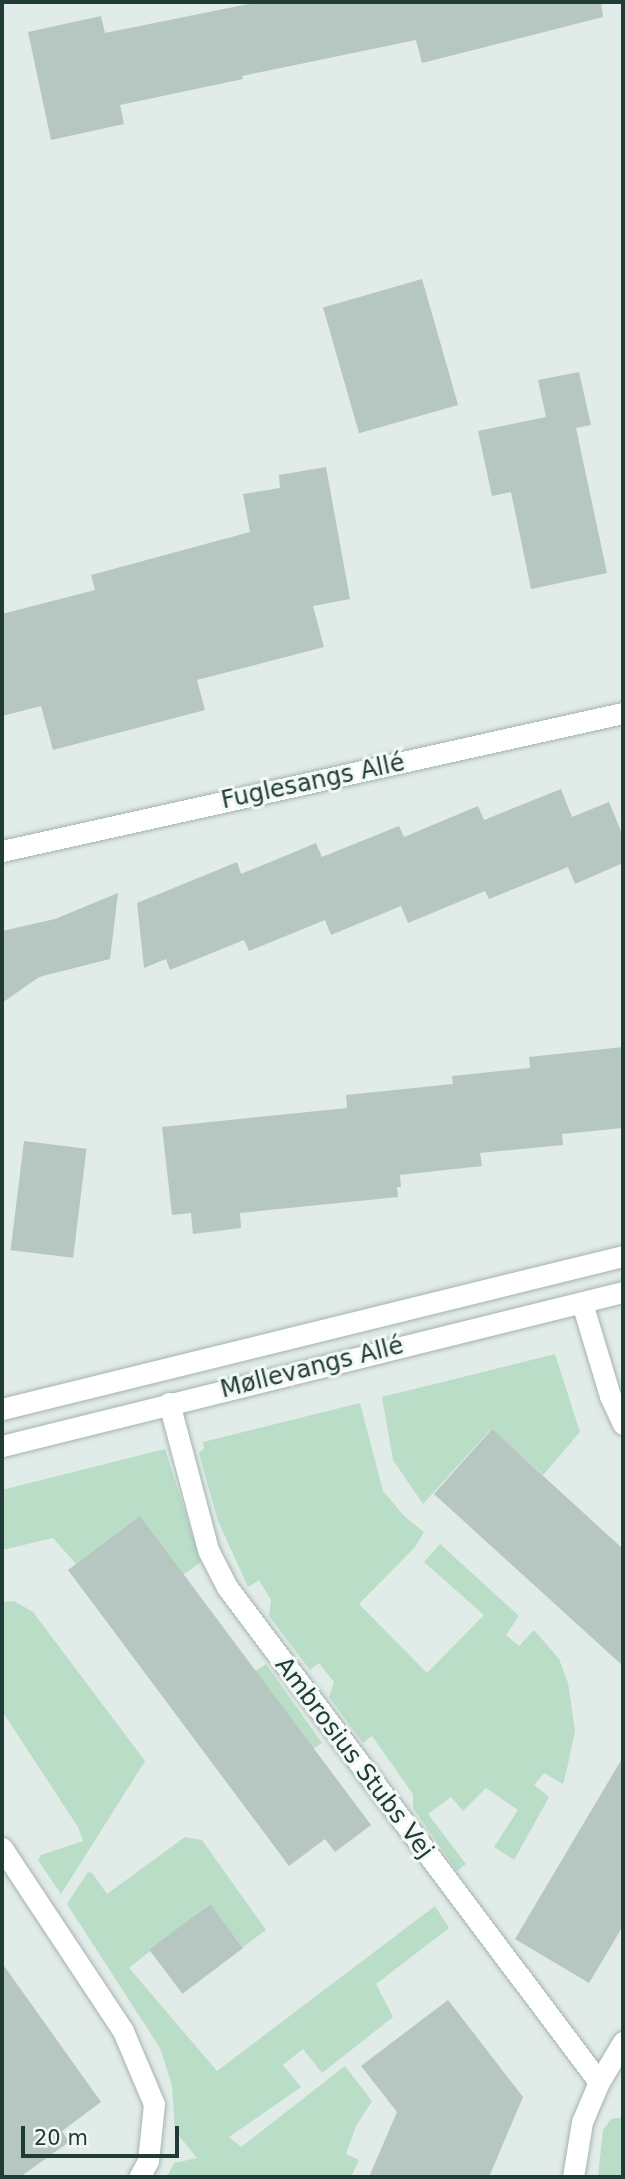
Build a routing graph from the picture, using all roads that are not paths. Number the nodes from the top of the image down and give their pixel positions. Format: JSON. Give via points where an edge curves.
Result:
{"nodes":[{"id":1,"x":623,"y":713,"type":"edge"},
{"id":2,"x":2,"y":851,"type":"edge"},
{"id":3,"x":623,"y":1256,"type":"edge"},
{"id":4,"x":623,"y":1292,"type":"edge"},
{"id":5,"x":582,"y":1303,"type":"junction"},
{"id":6,"x":169,"y":1403,"type":"junction"},
{"id":7,"x":2,"y":1409,"type":"edge"},
{"id":8,"x":623,"y":1424,"type":"edge"},
{"id":9,"x":2,"y":1446,"type":"edge"},
{"id":10,"x":2,"y":1848,"type":"edge"},
{"id":11,"x":623,"y":2042,"type":"edge"},
{"id":12,"x":599,"y":2082,"type":"junction"},
{"id":13,"x":139,"y":2177,"type":"edge"},
{"id":14,"x":573,"y":2177,"type":"edge"}],
"edges":[{"from":1,"to":2,"type":"street","name":"Fuglesangs Allé"},
{"from":3,"to":7,"type":"street","name":"Møllevangs Allé"},
{"from":4,"to":5,"type":"street","name":"Møllevangs Allé"},
{"from":5,"to":6,"type":"street","name":"Møllevangs Allé"},
{"from":5,"to":8,"type":"street"},
{"from":6,"to":9,"type":"street","name":"Møllevangs Allé"},
{"from":6,"to":12,"type":"street","name":"Ambrosius Stubs Vej","via":[[208,1550],[227,1587]]},
{"from":10,"to":13,"type":"street","via":[[123,2031],[154,2104],[148,2161]]},
{"from":11,"to":12,"type":"street"},
{"from":12,"to":14,"type":"street","via":[[582,2122]]}]}
